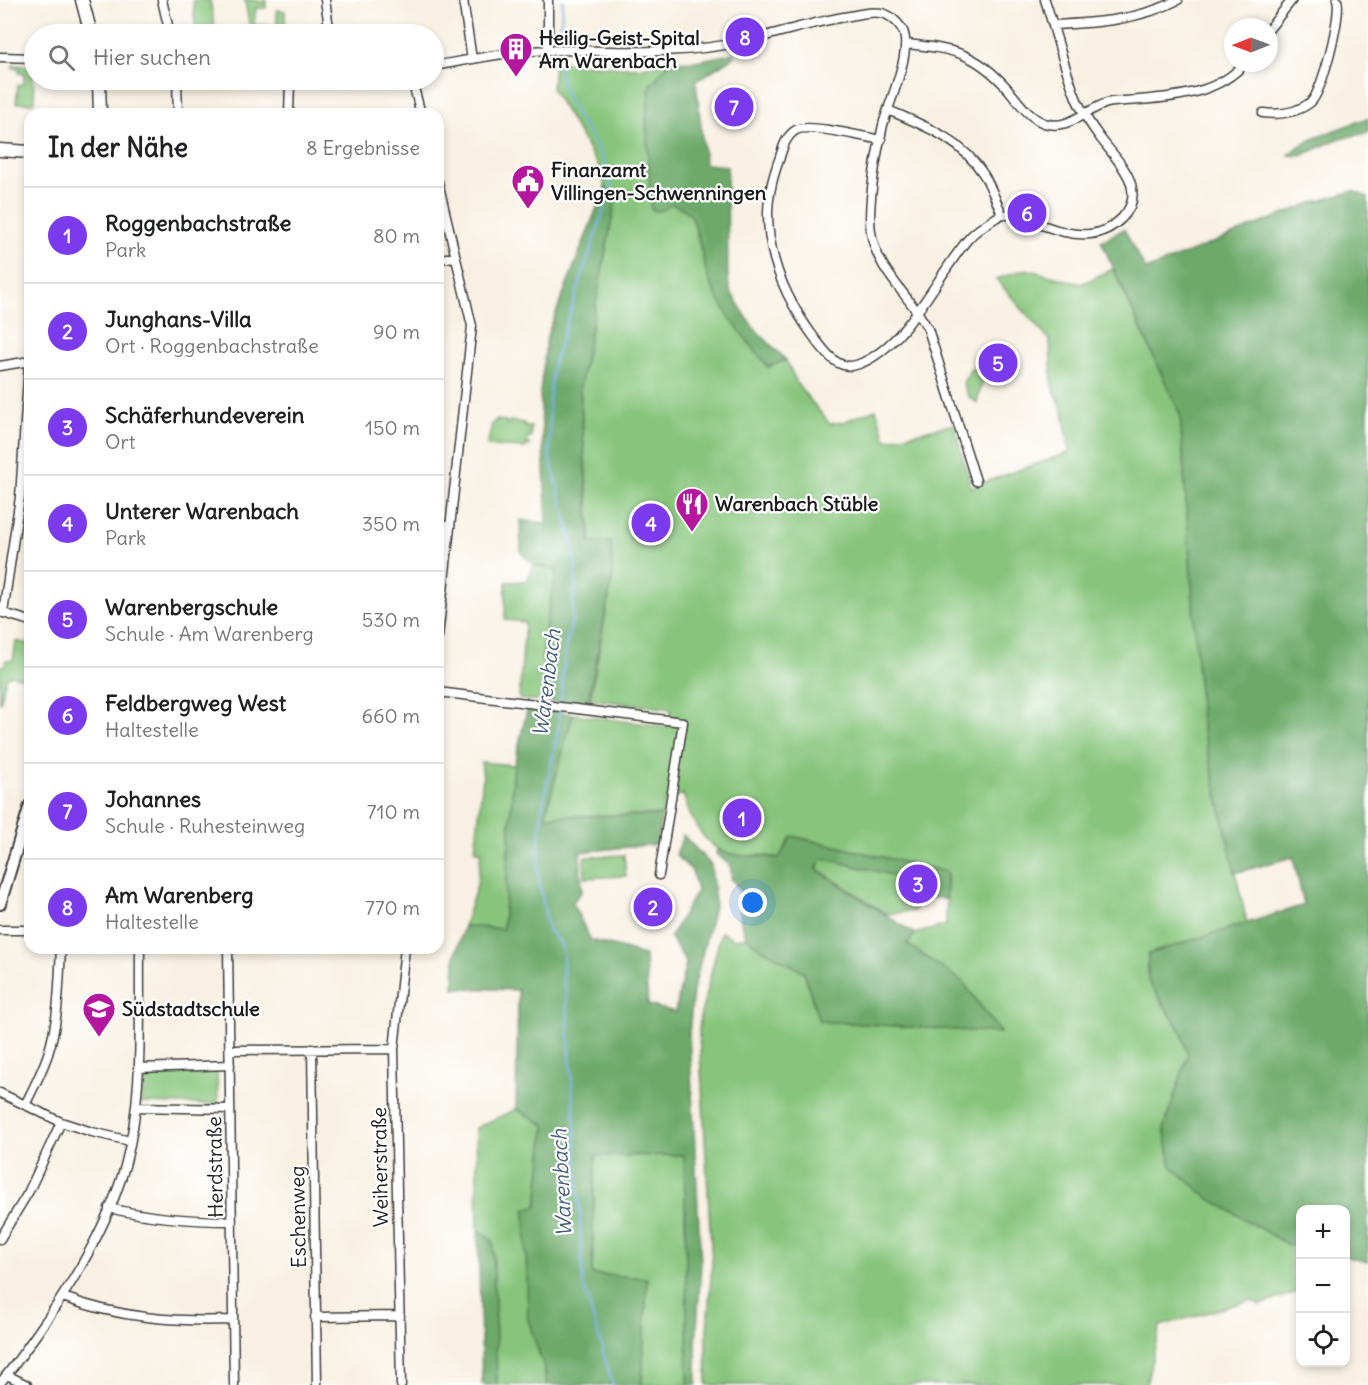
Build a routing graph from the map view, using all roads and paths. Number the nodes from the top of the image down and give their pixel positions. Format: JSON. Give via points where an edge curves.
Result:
{"nodes":[{"id":1,"x":82,"y":0,"type":"edge"},
{"id":2,"x":162,"y":0,"type":"edge"},
{"id":3,"x":325,"y":0,"type":"edge"},
{"id":4,"x":462,"y":0,"type":"edge"},
{"id":5,"x":548,"y":0,"type":"edge"},
{"id":6,"x":1045,"y":0,"type":"edge"},
{"id":7,"x":1178,"y":0,"type":"edge"},
{"id":8,"x":1292,"y":0,"type":"edge"},
{"id":9,"x":1337,"y":0,"type":"edge"},
{"id":10,"x":1278,"y":18,"type":"edge"},
{"id":11,"x":89,"y":24,"type":"edge"},
{"id":12,"x":168,"y":24,"type":"edge"},
{"id":13,"x":329,"y":24,"type":"edge"},
{"id":14,"x":1053,"y":25,"type":"junction"},
{"id":15,"x":906,"y":44,"type":"junction"},
{"id":16,"x":551,"y":50,"type":"junction"},
{"id":17,"x":0,"y":57,"type":"edge"},
{"id":18,"x":24,"y":58,"type":"edge"},
{"id":19,"x":472,"y":59,"type":"junction"},
{"id":20,"x":444,"y":64,"type":"edge"},
{"id":21,"x":1235,"y":72,"type":"edge"},
{"id":22,"x":99,"y":90,"type":"edge"},
{"id":23,"x":177,"y":90,"type":"edge"},
{"id":24,"x":290,"y":90,"type":"edge"},
{"id":25,"x":415,"y":90,"type":"edge"},
{"id":26,"x":100,"y":108,"type":"edge"},
{"id":27,"x":178,"y":108,"type":"edge"},
{"id":28,"x":289,"y":108,"type":"edge"},
{"id":29,"x":419,"y":108,"type":"edge"},
{"id":30,"x":888,"y":110,"type":"junction"},
{"id":31,"x":1263,"y":113,"type":"dead end"},
{"id":32,"x":1084,"y":114,"type":"junction"},
{"id":33,"x":881,"y":141,"type":"junction"},
{"id":34,"x":0,"y":150,"type":"edge"},
{"id":35,"x":24,"y":152,"type":"edge"},
{"id":36,"x":444,"y":207,"type":"edge"},
{"id":37,"x":1002,"y":214,"type":"junction"},
{"id":38,"x":456,"y":257,"type":"junction"},
{"id":39,"x":444,"y":258,"type":"edge"},
{"id":40,"x":918,"y":311,"type":"junction"},
{"id":41,"x":24,"y":362,"type":"edge"},
{"id":42,"x":0,"y":366,"type":"edge"},
{"id":43,"x":24,"y":437,"type":"edge"},
{"id":44,"x":976,"y":481,"type":"dead end"},
{"id":45,"x":444,"y":526,"type":"edge"},
{"id":46,"x":450,"y":526,"type":"junction"},
{"id":47,"x":444,"y":573,"type":"edge"},
{"id":48,"x":1,"y":613,"type":"edge"},
{"id":49,"x":24,"y":619,"type":"edge"},
{"id":50,"x":444,"y":693,"type":"edge"},
{"id":51,"x":24,"y":836,"type":"edge"},
{"id":52,"x":659,"y":875,"type":"dead end"},
{"id":53,"x":0,"y":904,"type":"edge"},
{"id":54,"x":0,"y":930,"type":"edge"},
{"id":55,"x":24,"y":930,"type":"edge"},
{"id":56,"x":61,"y":954,"type":"edge"},
{"id":57,"x":140,"y":954,"type":"edge"},
{"id":58,"x":228,"y":954,"type":"edge"},
{"id":59,"x":404,"y":954,"type":"edge"},
{"id":60,"x":312,"y":1049,"type":"junction"},
{"id":61,"x":394,"y":1049,"type":"junction"},
{"id":62,"x":230,"y":1050,"type":"junction"},
{"id":63,"x":230,"y":1065,"type":"junction"},
{"id":64,"x":138,"y":1068,"type":"junction"},
{"id":65,"x":0,"y":1094,"type":"edge"},
{"id":66,"x":25,"y":1105,"type":"junction"},
{"id":67,"x":136,"y":1107,"type":"junction"},
{"id":68,"x":230,"y":1109,"type":"junction"},
{"id":69,"x":61,"y":1122,"type":"junction"},
{"id":70,"x":130,"y":1141,"type":"junction"},
{"id":71,"x":109,"y":1208,"type":"junction"},
{"id":72,"x":232,"y":1221,"type":"junction"},
{"id":73,"x":0,"y":1239,"type":"edge"},
{"id":74,"x":63,"y":1297,"type":"junction"},
{"id":75,"x":399,"y":1316,"type":"junction"},
{"id":76,"x":315,"y":1317,"type":"junction"},
{"id":77,"x":233,"y":1320,"type":"junction"},
{"id":78,"x":7,"y":1375,"type":"junction"},
{"id":79,"x":0,"y":1383,"type":"edge"},
{"id":80,"x":27,"y":1385,"type":"edge"},
{"id":81,"x":234,"y":1385,"type":"edge"},
{"id":82,"x":317,"y":1385,"type":"edge"},
{"id":83,"x":401,"y":1385,"type":"edge"}],
"edges":[{"from":1,"to":11,"type":"main road"},
{"from":2,"to":12,"type":"street"},
{"from":3,"to":13,"type":"street"},
{"from":4,"to":19,"type":"street"},
{"from":5,"to":16,"type":"street"},
{"from":6,"to":14,"type":"street"},
{"from":7,"to":14,"type":"street","via":[[1123,19]]},
{"from":8,"to":10,"type":"street"},
{"from":9,"to":31,"type":"street","via":[[1336,21],[1314,97],[1304,106],[1281,115]]},
{"from":14,"to":32,"type":"street"},
{"from":15,"to":16,"type":"street","via":[[898,24],[877,12],[824,20],[706,48],[652,52]]},
{"from":15,"to":30,"type":"street"},
{"from":15,"to":32,"type":"street","via":[[950,50],[974,59],[1038,120],[1060,126]]},
{"from":16,"to":19,"type":"street"},
{"from":17,"to":18,"type":"street"},
{"from":19,"to":20,"type":"street"},
{"from":21,"to":32,"type":"street","via":[[1201,91],[1108,103]]},
{"from":22,"to":26,"type":"main road"},
{"from":23,"to":27,"type":"street"},
{"from":24,"to":28,"type":"street"},
{"from":25,"to":29,"type":"street"},
{"from":30,"to":33,"type":"street"},
{"from":30,"to":37,"type":"street","via":[[938,132],[960,147],[985,177]]},
{"from":32,"to":37,"type":"street","via":[[1132,184],[1125,216],[1102,231],[1076,234]]},
{"from":33,"to":40,"type":"street","via":[[870,209],[872,235],[885,269]]},
{"from":33,"to":40,"type":"street","via":[[811,127],[795,130],[789,136],[769,192],[771,244],[779,276],[798,316],[837,363],[846,366],[867,361]]},
{"from":34,"to":35,"type":"main road"},
{"from":36,"to":38,"type":"street"},
{"from":37,"to":40,"type":"street","via":[[969,238]]},
{"from":38,"to":39,"type":"street"},
{"from":38,"to":46,"type":"street","via":[[472,326]]},
{"from":40,"to":44,"type":"street","via":[[934,347]]},
{"from":41,"to":42,"type":"street"},
{"from":43,"to":48,"type":"street","via":[[20,497]]},
{"from":45,"to":46,"type":"street"},
{"from":46,"to":47,"type":"street"},
{"from":48,"to":49,"type":"street"},
{"from":50,"to":52,"type":"street","via":[[683,722]]},
{"from":51,"to":53,"type":"street"},
{"from":54,"to":55,"type":"street"},
{"from":56,"to":66,"type":"street","via":[[59,997],[48,1053]]},
{"from":57,"to":64,"type":"street"},
{"from":58,"to":62,"type":"street","name":"Herdstraße"},
{"from":59,"to":61,"type":"street","name":"Weiherstraße"},
{"from":60,"to":61,"type":"street"},
{"from":60,"to":62,"type":"street"},
{"from":60,"to":76,"type":"street","name":"Eschenweg"},
{"from":61,"to":75,"type":"street","name":"Weiherstraße"},
{"from":62,"to":63,"type":"street","name":"Herdstraße"},
{"from":63,"to":64,"type":"street"},
{"from":63,"to":68,"type":"street","name":"Herdstraße"},
{"from":64,"to":67,"type":"street"},
{"from":65,"to":66,"type":"street"},
{"from":66,"to":69,"type":"street"},
{"from":67,"to":68,"type":"street"},
{"from":67,"to":70,"type":"street"},
{"from":68,"to":72,"type":"street","name":"Herdstraße"},
{"from":69,"to":70,"type":"street"},
{"from":69,"to":73,"type":"street","via":[[29,1191]]},
{"from":70,"to":71,"type":"street","via":[[125,1167]]},
{"from":71,"to":72,"type":"street","via":[[167,1218]]},
{"from":71,"to":74,"type":"street"},
{"from":72,"to":77,"type":"street","name":"Herdstraße"},
{"from":74,"to":77,"type":"street","via":[[124,1315]]},
{"from":74,"to":78,"type":"street"},
{"from":75,"to":76,"type":"street"},
{"from":75,"to":83,"type":"street","name":"Weiherstraße"},
{"from":76,"to":82,"type":"street","name":"Eschenweg"},
{"from":77,"to":81,"type":"street","name":"Herdstraße"},
{"from":78,"to":79,"type":"street"},
{"from":78,"to":80,"type":"street"}]}
